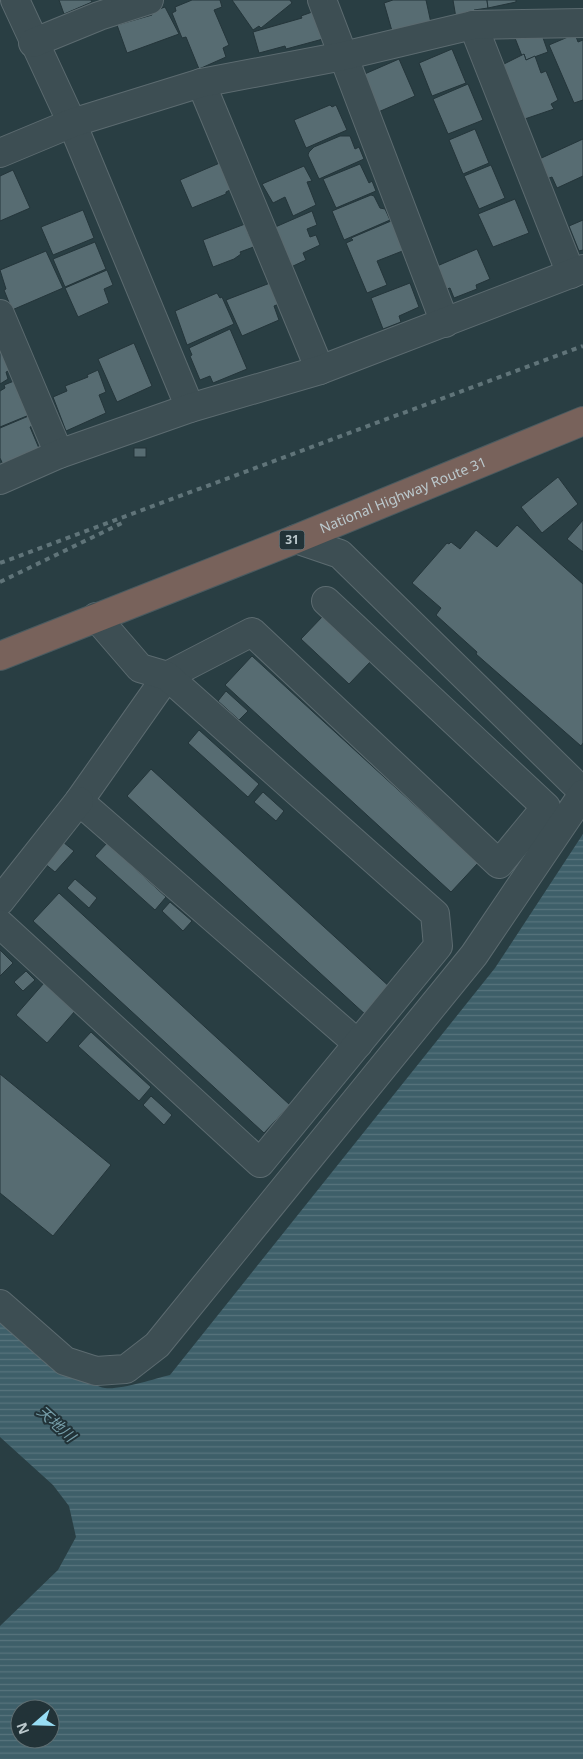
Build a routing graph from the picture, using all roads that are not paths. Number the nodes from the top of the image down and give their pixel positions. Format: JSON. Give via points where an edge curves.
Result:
{"nodes":[{"id":1,"x":15,"y":0,"type":"edge"},
{"id":2,"x":149,"y":0,"type":"edge"},
{"id":3,"x":322,"y":0,"type":"edge"},
{"id":4,"x":583,"y":23,"type":"edge"},
{"id":5,"x":473,"y":25,"type":"junction"},
{"id":6,"x":33,"y":43,"type":"junction"},
{"id":7,"x":343,"y":56,"type":"junction"},
{"id":8,"x":202,"y":83,"type":"junction"},
{"id":9,"x":72,"y":123,"type":"junction"},
{"id":10,"x":0,"y":153,"type":"edge"},
{"id":11,"x":577,"y":272,"type":"edge"},
{"id":12,"x":0,"y":314,"type":"edge"},
{"id":13,"x":446,"y":323,"type":"junction"},
{"id":14,"x":320,"y":370,"type":"junction"},
{"id":15,"x":190,"y":408,"type":"junction"},
{"id":16,"x":583,"y":421,"type":"edge"},
{"id":17,"x":60,"y":454,"type":"junction"},
{"id":18,"x":0,"y":480,"type":"edge"},
{"id":19,"x":296,"y":539,"type":"junction"},
{"id":20,"x":326,"y":601,"type":"dead end"},
{"id":21,"x":96,"y":617,"type":"junction"},
{"id":22,"x":0,"y":656,"type":"edge"},
{"id":23,"x":167,"y":676,"type":"junction"},
{"id":24,"x":583,"y":793,"type":"edge"},
{"id":25,"x":80,"y":801,"type":"junction"},
{"id":26,"x":0,"y":901,"type":"edge"},
{"id":27,"x":0,"y":924,"type":"edge"},
{"id":28,"x":358,"y":1044,"type":"junction"},
{"id":29,"x":0,"y":1304,"type":"edge"}],
"edges":[{"from":1,"to":6,"type":"street"},
{"from":2,"to":6,"type":"street"},
{"from":3,"to":7,"type":"street"},
{"from":4,"to":5,"type":"street"},
{"from":5,"to":7,"type":"street"},
{"from":5,"to":11,"type":"street"},
{"from":6,"to":9,"type":"street"},
{"from":7,"to":8,"type":"street"},
{"from":7,"to":13,"type":"street"},
{"from":8,"to":9,"type":"street"},
{"from":8,"to":14,"type":"street"},
{"from":9,"to":10,"type":"street"},
{"from":9,"to":15,"type":"street"},
{"from":11,"to":13,"type":"street"},
{"from":12,"to":17,"type":"street"},
{"from":13,"to":14,"type":"street"},
{"from":14,"to":15,"type":"street"},
{"from":15,"to":17,"type":"street"},
{"from":16,"to":19,"type":"highway","name":"National Highway Route 31","number":"31"},
{"from":17,"to":18,"type":"street"},
{"from":19,"to":21,"type":"highway","name":"National Highway Route 31","number":"31"},
{"from":19,"to":24,"type":"street","via":[[340,554]]},
{"from":20,"to":23,"type":"street","via":[[546,807],[499,864],[252,632]]},
{"from":21,"to":22,"type":"highway","name":"National Highway Route 31","number":"31"},
{"from":21,"to":23,"type":"street","via":[[140,668]]},
{"from":23,"to":25,"type":"street"},
{"from":23,"to":28,"type":"street","via":[[435,914],[438,946]]},
{"from":24,"to":29,"type":"street","via":[[474,955],[157,1345],[126,1369],[96,1371],[65,1362]]},
{"from":25,"to":26,"type":"street"},
{"from":25,"to":28,"type":"street"},
{"from":27,"to":28,"type":"street","via":[[260,1163]]}]}
